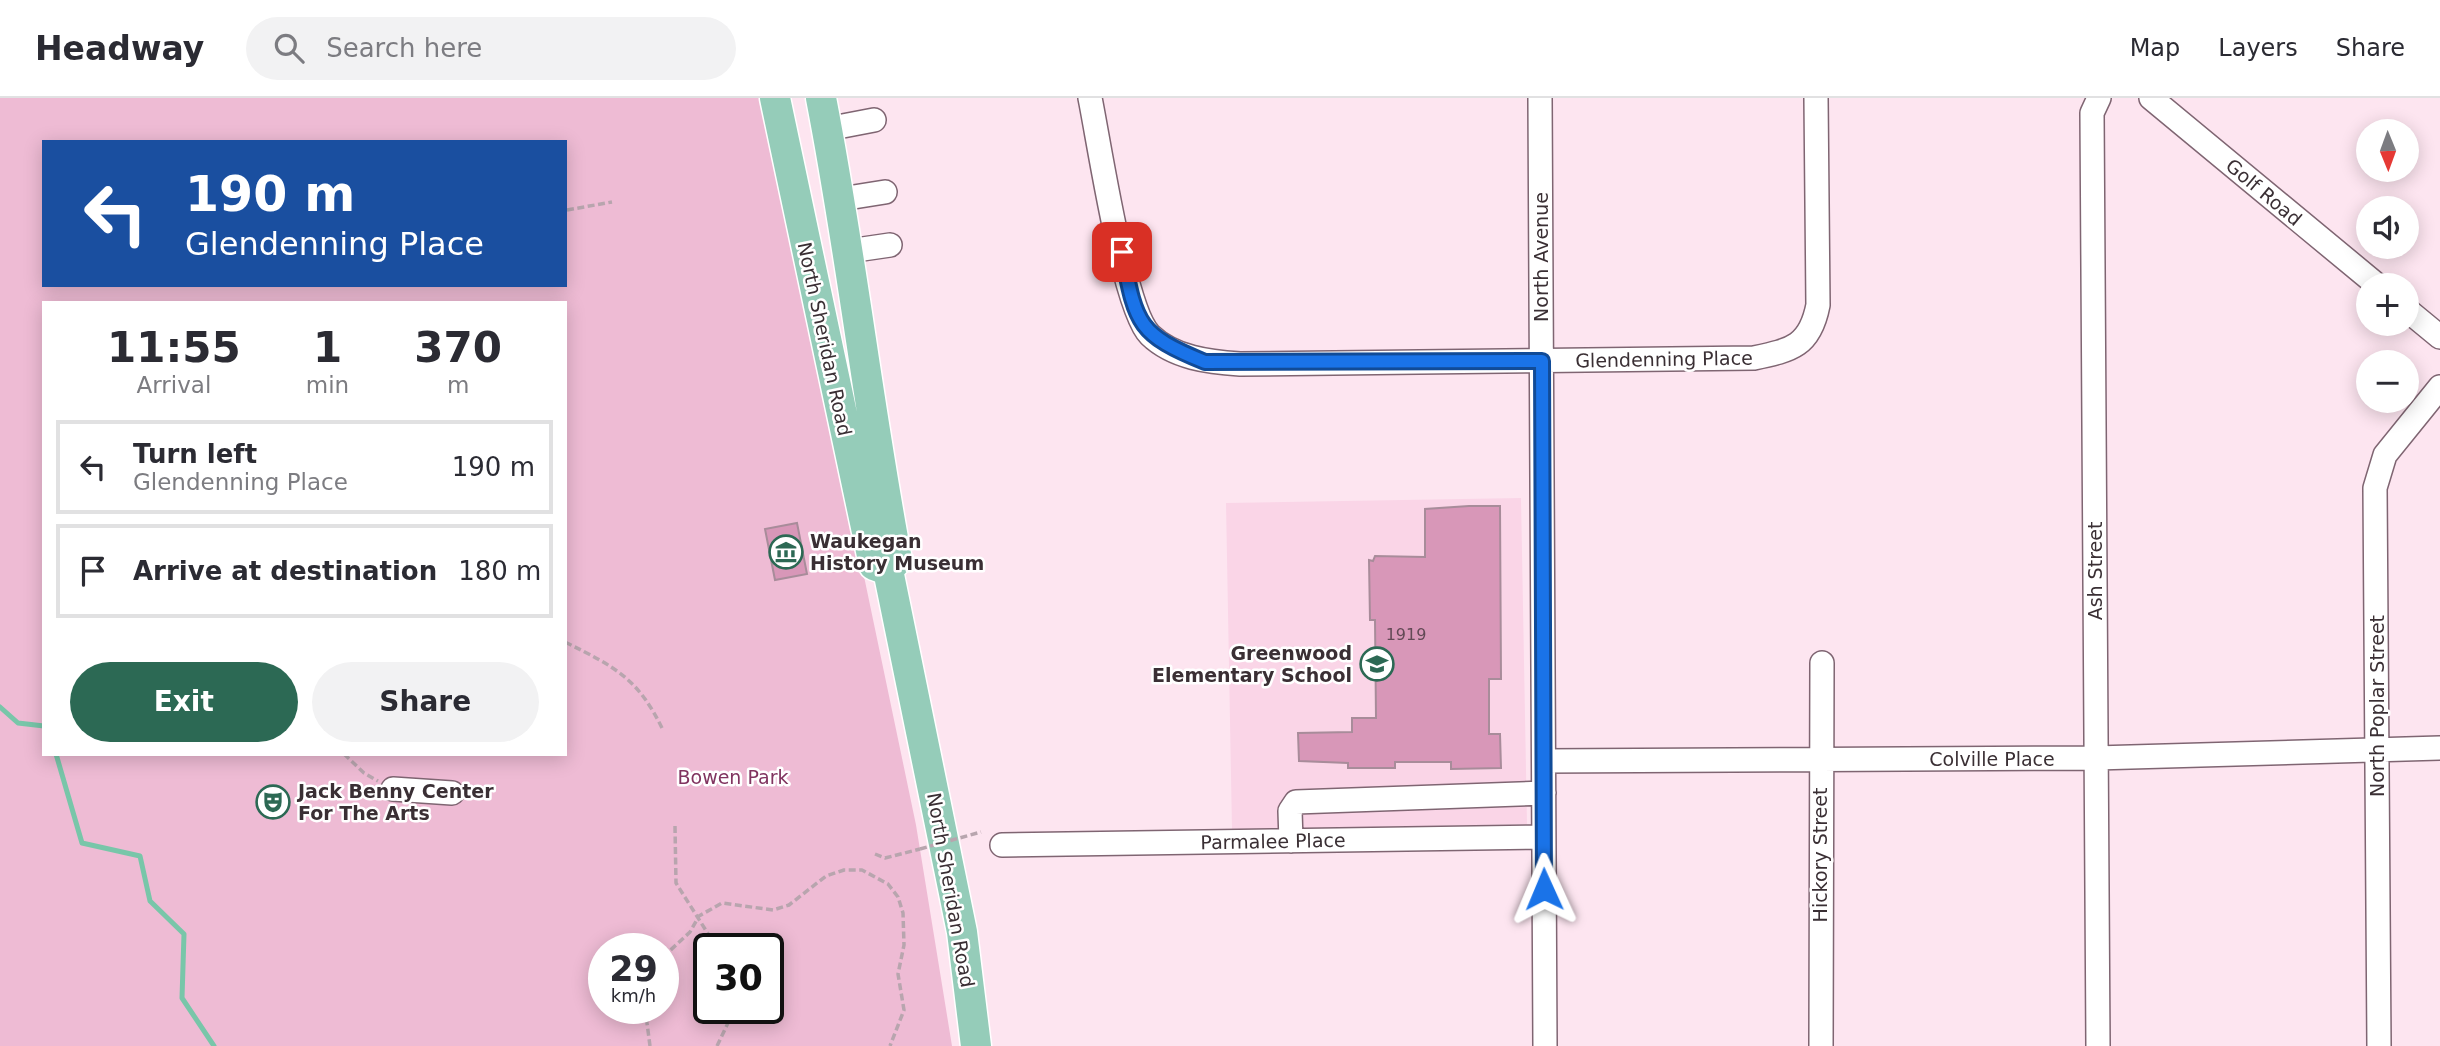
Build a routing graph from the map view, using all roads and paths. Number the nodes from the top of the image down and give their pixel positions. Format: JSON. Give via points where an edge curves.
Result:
{"nodes":[{"id":1,"x":775,"y":98,"type":"edge"},
{"id":2,"x":821,"y":98,"type":"edge"},
{"id":3,"x":1090,"y":98,"type":"edge"},
{"id":4,"x":1540,"y":98,"type":"edge"},
{"id":5,"x":1816,"y":98,"type":"edge"},
{"id":6,"x":2099,"y":98,"type":"edge"},
{"id":7,"x":2156,"y":99,"type":"edge"},
{"id":8,"x":874,"y":120,"type":"dead end"},
{"id":9,"x":827,"y":129,"type":"junction"},
{"id":10,"x":885,"y":192,"type":"dead end"},
{"id":11,"x":841,"y":199,"type":"junction"},
{"id":12,"x":612,"y":202,"type":"dead end"},
{"id":13,"x":567,"y":210,"type":"dead end"},
{"id":14,"x":890,"y":244,"type":"dead end"},
{"id":15,"x":849,"y":251,"type":"junction"},
{"id":16,"x":2363,"y":273,"type":"edge"},
{"id":17,"x":2419,"y":320,"type":"edge"},
{"id":18,"x":2440,"y":337,"type":"edge"},
{"id":19,"x":1542,"y":361,"type":"junction"},
{"id":20,"x":2440,"y":387,"type":"edge"},
{"id":21,"x":888,"y":570,"type":"junction"},
{"id":22,"x":567,"y":643,"type":"edge"},
{"id":23,"x":1822,"y":663,"type":"dead end"},
{"id":24,"x":663,"y":730,"type":"dead end"},
{"id":25,"x":2440,"y":748,"type":"edge"},
{"id":26,"x":2377,"y":749,"type":"junction"},
{"id":27,"x":346,"y":756,"type":"edge"},
{"id":28,"x":2096,"y":758,"type":"junction"},
{"id":29,"x":1820,"y":760,"type":"junction"},
{"id":30,"x":1544,"y":761,"type":"junction"},
{"id":31,"x":393,"y":789,"type":"joint"},
{"id":32,"x":453,"y":793,"type":"dead end"},
{"id":33,"x":1544,"y":793,"type":"junction"},
{"id":34,"x":675,"y":826,"type":"dead end"},
{"id":35,"x":981,"y":832,"type":"dead end"},
{"id":36,"x":1544,"y":837,"type":"junction"},
{"id":37,"x":1292,"y":841,"type":"junction"},
{"id":38,"x":1002,"y":845,"type":"dead end"},
{"id":39,"x":875,"y":854,"type":"dead end"},
{"id":40,"x":699,"y":916,"type":"junction"},
{"id":41,"x":709,"y":933,"type":"edge"},
{"id":42,"x":679,"y":942,"type":"edge"},
{"id":43,"x":647,"y":1024,"type":"edge"},
{"id":44,"x":728,"y":1024,"type":"edge"},
{"id":45,"x":650,"y":1046,"type":"edge"},
{"id":46,"x":717,"y":1046,"type":"edge"},
{"id":47,"x":890,"y":1046,"type":"edge"},
{"id":48,"x":976,"y":1046,"type":"edge"},
{"id":49,"x":1545,"y":1046,"type":"edge"},
{"id":50,"x":1821,"y":1046,"type":"edge"},
{"id":51,"x":2098,"y":1046,"type":"edge"},
{"id":52,"x":2379,"y":1046,"type":"edge"}],
"edges":[{"from":1,"to":21,"type":"main road","name":"North Sheridan Road","via":[[874,565]]},
{"from":2,"to":9,"type":"main road","name":"North Sheridan Road"},
{"from":3,"to":19,"type":"street","name":"Glendenning Place","via":[[1132,303],[1149,334],[1171,348],[1205,362],[1240,364]]},
{"from":4,"to":19,"type":"street","name":"North Avenue"},
{"from":5,"to":19,"type":"street","name":"Glendenning Place","via":[[1818,305],[1814,326],[1800,343],[1787,351],[1754,358]]},
{"from":6,"to":28,"type":"street","name":"Ash Street","via":[[2092,113]]},
{"from":7,"to":16,"type":"street","name":"Golf Road"},
{"from":8,"to":9,"type":"street"},
{"from":9,"to":11,"type":"main road","name":"North Sheridan Road"},
{"from":10,"to":11,"type":"street"},
{"from":11,"to":15,"type":"main road","name":"North Sheridan Road"},
{"from":12,"to":13,"type":"path"},
{"from":14,"to":15,"type":"street"},
{"from":15,"to":21,"type":"main road","name":"North Sheridan Road","via":[[897,560]]},
{"from":17,"to":18,"type":"street"},
{"from":19,"to":30,"type":"street","name":"North Avenue"},
{"from":20,"to":26,"type":"street","name":"North Poplar Street","via":[[2385,455],[2375,488]]},
{"from":21,"to":48,"type":"main road","name":"North Sheridan Road","via":[[962,932]]},
{"from":22,"to":24,"type":"path","via":[[618,668],[650,703]]},
{"from":23,"to":29,"type":"street","name":"Hickory Street"},
{"from":25,"to":26,"type":"street","name":"Colville Place"},
{"from":26,"to":28,"type":"street","name":"Colville Place"},
{"from":26,"to":52,"type":"street","name":"North Poplar Street"},
{"from":27,"to":31,"type":"path","via":[[364,773]]},
{"from":28,"to":29,"type":"street","name":"Colville Place"},
{"from":28,"to":51,"type":"street","name":"Ash Street"},
{"from":29,"to":30,"type":"street","name":"Colville Place"},
{"from":29,"to":50,"type":"street","name":"Hickory Street"},
{"from":30,"to":33,"type":"street","name":"North Avenue"},
{"from":31,"to":32,"type":"street"},
{"from":33,"to":36,"type":"street","name":"North Avenue"},
{"from":33,"to":37,"type":"street","via":[[1296,802],[1290,811]]},
{"from":34,"to":40,"type":"path","via":[[676,883]]},
{"from":35,"to":39,"type":"path","bridge":true,"via":[[885,858]]},
{"from":36,"to":37,"type":"street","name":"Parmalee Place"},
{"from":36,"to":49,"type":"street","name":"North Avenue"},
{"from":37,"to":38,"type":"street","name":"Parmalee Place"},
{"from":40,"to":41,"type":"path"},
{"from":40,"to":42,"type":"path"},
{"from":40,"to":47,"type":"path","via":[[722,903],[758,910],[789,905],[826,876],[844,870],[862,870],[888,884],[903,913],[904,945],[898,974],[904,1010]]},
{"from":43,"to":45,"type":"path"},
{"from":44,"to":46,"type":"path"}]}
